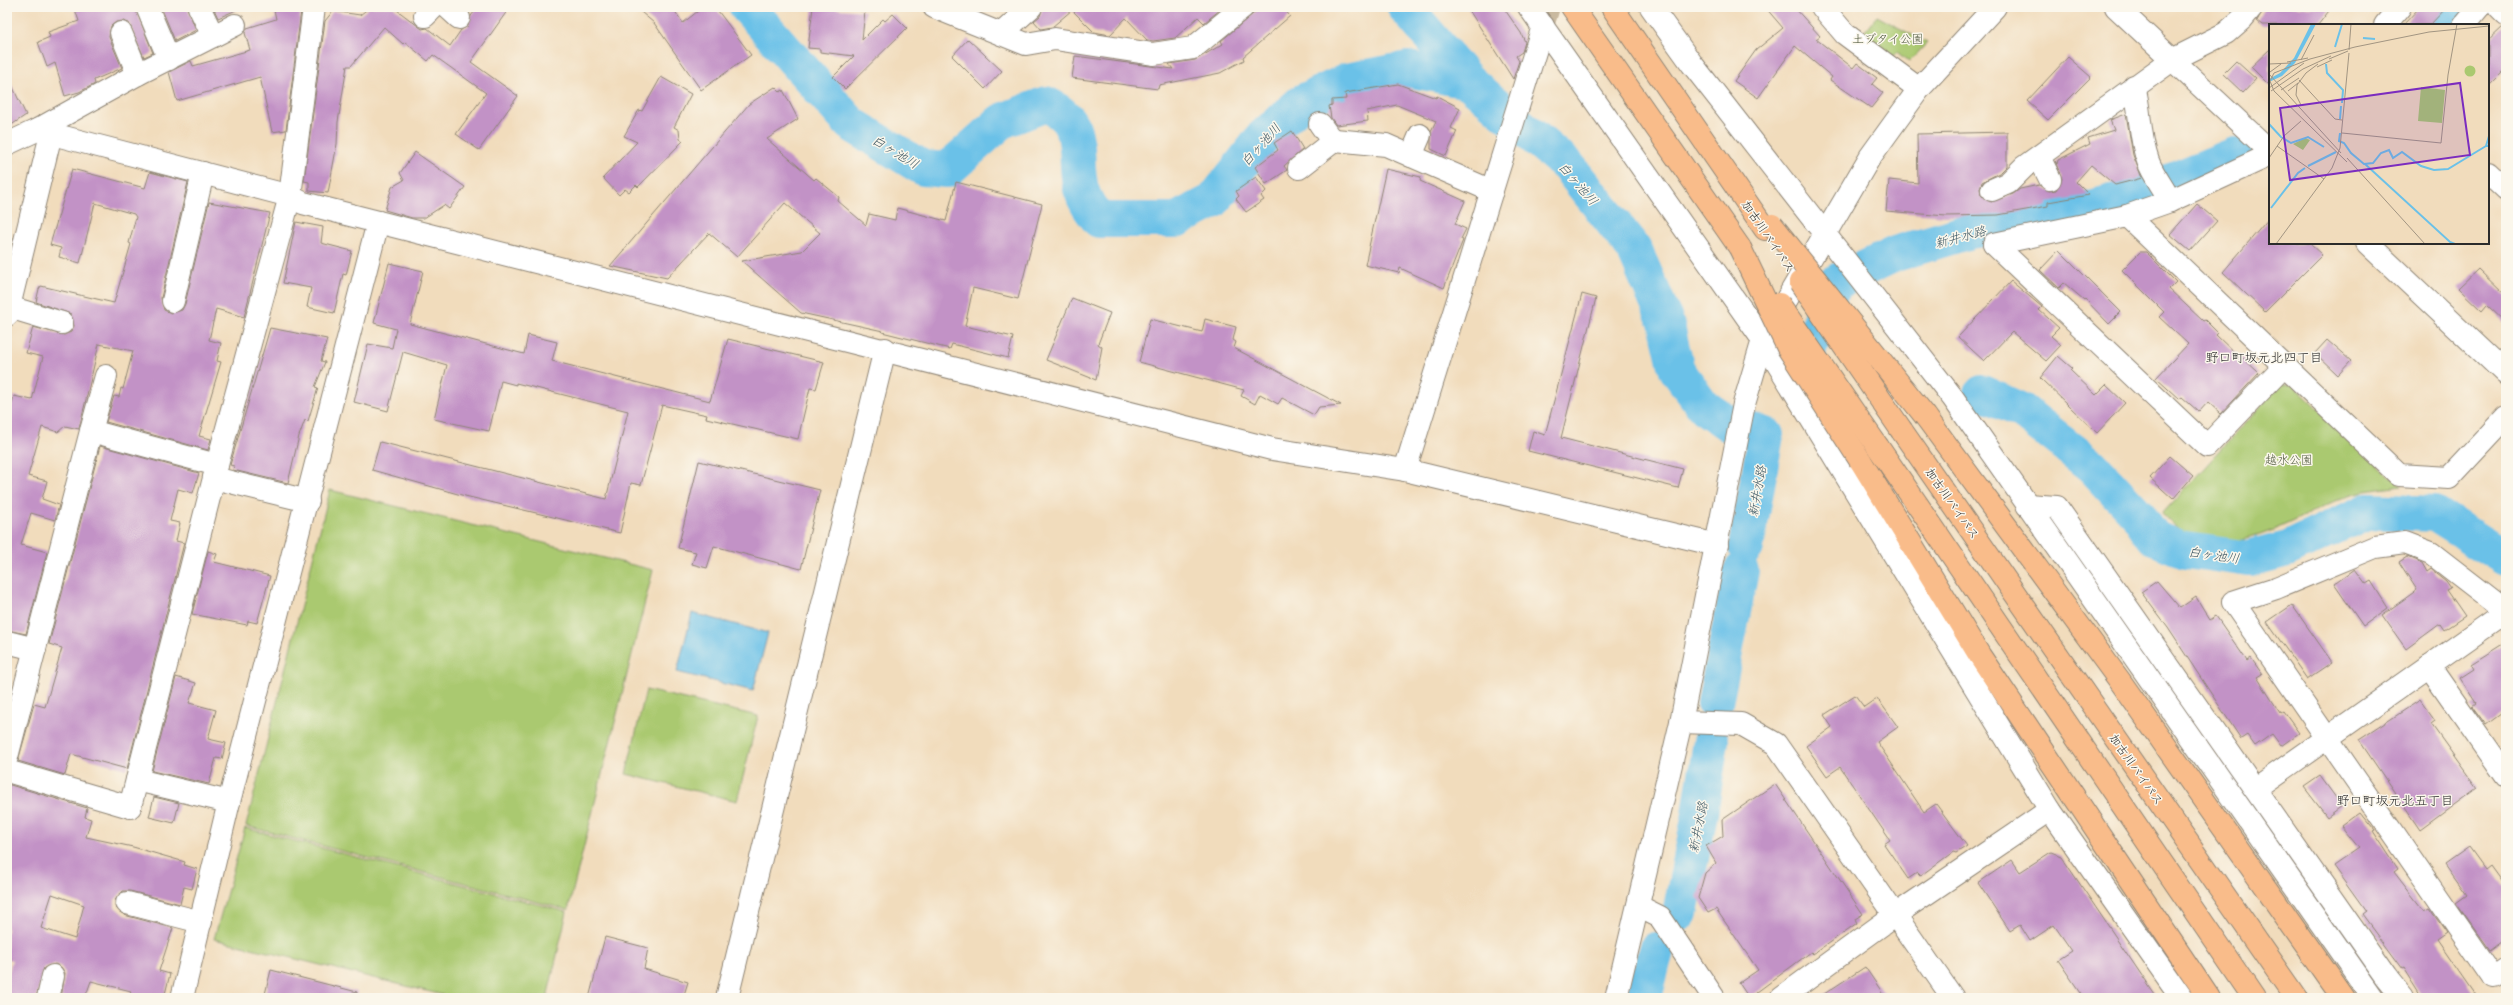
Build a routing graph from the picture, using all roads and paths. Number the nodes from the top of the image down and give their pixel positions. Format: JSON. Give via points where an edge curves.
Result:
{"nodes":[{"id":1,"x":147,"y":7,"type":"edge"},
{"id":2,"x":200,"y":7,"type":"edge"},
{"id":3,"x":314,"y":7,"type":"edge"},
{"id":4,"x":934,"y":7,"type":"edge"},
{"id":5,"x":1031,"y":7,"type":"edge"},
{"id":6,"x":1529,"y":7,"type":"edge"},
{"id":7,"x":1572,"y":7,"type":"edge"},
{"id":8,"x":1612,"y":7,"type":"edge"},
{"id":9,"x":1651,"y":7,"type":"edge"},
{"id":10,"x":1822,"y":7,"type":"edge"},
{"id":11,"x":1995,"y":7,"type":"edge"},
{"id":12,"x":2116,"y":7,"type":"edge"},
{"id":13,"x":2252,"y":7,"type":"edge"},
{"id":14,"x":2400,"y":7,"type":"edge"},
{"id":15,"x":2479,"y":7,"type":"edge"},
{"id":16,"x":2499,"y":7,"type":"edge"},
{"id":17,"x":1240,"y":8,"type":"edge"},
{"id":18,"x":2506,"y":14,"type":"edge"},
{"id":19,"x":2386,"y":24,"type":"edge"},
{"id":20,"x":2465,"y":24,"type":"edge"},
{"id":21,"x":235,"y":25,"type":"dead end"},
{"id":22,"x":1543,"y":26,"type":"junction"},
{"id":23,"x":121,"y":34,"type":"dead end"},
{"id":24,"x":1001,"y":34,"type":"junction"},
{"id":25,"x":213,"y":36,"type":"junction"},
{"id":26,"x":168,"y":59,"type":"junction"},
{"id":27,"x":2172,"y":60,"type":"junction"},
{"id":28,"x":138,"y":74,"type":"junction"},
{"id":29,"x":2134,"y":86,"type":"junction"},
{"id":30,"x":1919,"y":89,"type":"junction"},
{"id":31,"x":1320,"y":124,"type":"dead end"},
{"id":32,"x":44,"y":132,"type":"junction"},
{"id":33,"x":1420,"y":135,"type":"dead end"},
{"id":34,"x":1333,"y":142,"type":"junction"},
{"id":35,"x":7,"y":144,"type":"edge"},
{"id":36,"x":2269,"y":150,"type":"edge"},
{"id":37,"x":2269,"y":155,"type":"edge"},
{"id":38,"x":1411,"y":156,"type":"junction"},
{"id":39,"x":2039,"y":157,"type":"junction"},
{"id":40,"x":1299,"y":168,"type":"dead end"},
{"id":41,"x":203,"y":173,"type":"junction"},
{"id":42,"x":2489,"y":174,"type":"edge"},
{"id":43,"x":2050,"y":179,"type":"dead end"},
{"id":44,"x":1992,"y":190,"type":"dead end"},
{"id":45,"x":2506,"y":190,"type":"edge"},
{"id":46,"x":1492,"y":191,"type":"junction"},
{"id":47,"x":290,"y":196,"type":"junction"},
{"id":48,"x":2170,"y":201,"type":"junction"},
{"id":49,"x":2127,"y":216,"type":"junction"},
{"id":50,"x":378,"y":222,"type":"junction"},
{"id":51,"x":1768,"y":227,"type":"junction"},
{"id":52,"x":1824,"y":234,"type":"junction"},
{"id":53,"x":2368,"y":244,"type":"edge"},
{"id":54,"x":1740,"y":248,"type":"junction"},
{"id":55,"x":173,"y":301,"type":"dead end"},
{"id":56,"x":8,"y":311,"type":"edge"},
{"id":57,"x":62,"y":323,"type":"dead end"},
{"id":58,"x":1763,"y":340,"type":"junction"},
{"id":59,"x":885,"y":349,"type":"junction"},
{"id":60,"x":2284,"y":366,"type":"junction"},
{"id":61,"x":2506,"y":374,"type":"edge"},
{"id":62,"x":106,"y":376,"type":"dead end"},
{"id":63,"x":2506,"y":417,"type":"edge"},
{"id":64,"x":91,"y":431,"type":"junction"},
{"id":65,"x":1405,"y":470,"type":"junction"},
{"id":66,"x":215,"y":471,"type":"junction"},
{"id":67,"x":308,"y":501,"type":"junction"},
{"id":68,"x":2027,"y":505,"type":"junction"},
{"id":69,"x":1717,"y":545,"type":"junction"},
{"id":70,"x":2506,"y":612,"type":"edge"},
{"id":71,"x":7,"y":642,"type":"edge"},
{"id":72,"x":34,"y":649,"type":"junction"},
{"id":73,"x":2429,"y":666,"type":"junction"},
{"id":74,"x":1681,"y":722,"type":"junction"},
{"id":75,"x":2326,"y":737,"type":"junction"},
{"id":76,"x":7,"y":757,"type":"edge"},
{"id":77,"x":7,"y":771,"type":"edge"},
{"id":78,"x":2506,"y":776,"type":"edge"},
{"id":79,"x":137,"y":780,"type":"junction"},
{"id":80,"x":2255,"y":789,"type":"junction"},
{"id":81,"x":229,"y":802,"type":"junction"},
{"id":82,"x":2050,"y":810,"type":"junction"},
{"id":83,"x":127,"y":904,"type":"dead end"},
{"id":84,"x":1638,"y":906,"type":"junction"},
{"id":85,"x":1895,"y":915,"type":"junction"},
{"id":86,"x":201,"y":922,"type":"junction"},
{"id":87,"x":2506,"y":969,"type":"edge"},
{"id":88,"x":53,"y":976,"type":"dead end"},
{"id":89,"x":48,"y":998,"type":"edge"},
{"id":90,"x":182,"y":998,"type":"edge"},
{"id":91,"x":727,"y":998,"type":"edge"},
{"id":92,"x":1616,"y":998,"type":"edge"},
{"id":93,"x":1714,"y":998,"type":"edge"},
{"id":94,"x":1781,"y":998,"type":"edge"},
{"id":95,"x":1952,"y":998,"type":"edge"},
{"id":96,"x":2182,"y":998,"type":"edge"},
{"id":97,"x":2209,"y":998,"type":"edge"},
{"id":98,"x":2254,"y":998,"type":"edge"},
{"id":99,"x":2296,"y":998,"type":"edge"},
{"id":100,"x":2343,"y":998,"type":"edge"},
{"id":101,"x":2373,"y":998,"type":"edge"},
{"id":102,"x":2404,"y":998,"type":"edge"}],
"edges":[{"from":1,"to":26,"type":"street"},
{"from":2,"to":25,"type":"street"},
{"from":3,"to":47,"type":"street"},
{"from":4,"to":24,"type":"street"},
{"from":5,"to":24,"type":"street"},
{"from":6,"to":22,"type":"street"},
{"from":7,"to":54,"type":"highway"},
{"from":8,"to":51,"type":"highway","name":"加古川バイパス","via":[[1705,142]]},
{"from":9,"to":52,"type":"street"},
{"from":10,"to":30,"type":"street","via":[[1845,34]]},
{"from":11,"to":30,"type":"street"},
{"from":12,"to":27,"type":"street"},
{"from":13,"to":27,"type":"street","via":[[2226,33]]},
{"from":14,"to":19,"type":"street"},
{"from":15,"to":20,"type":"street"},
{"from":16,"to":18,"type":"street"},
{"from":17,"to":24,"type":"street","via":[[1193,48],[1153,54],[1055,39],[1026,44]]},
{"from":21,"to":25,"type":"street"},
{"from":22,"to":46,"type":"street"},
{"from":22,"to":58,"type":"street"},
{"from":23,"to":28,"type":"street"},
{"from":25,"to":26,"type":"street"},
{"from":26,"to":28,"type":"street"},
{"from":27,"to":29,"type":"street"},
{"from":27,"to":36,"type":"street"},
{"from":28,"to":32,"type":"street"},
{"from":29,"to":39,"type":"street"},
{"from":29,"to":48,"type":"street","via":[[2140,108],[2141,136],[2148,162]]},
{"from":30,"to":52,"type":"street","via":[[1870,157]]},
{"from":31,"to":34,"type":"street"},
{"from":32,"to":35,"type":"street"},
{"from":32,"to":41,"type":"street"},
{"from":32,"to":56,"type":"street"},
{"from":33,"to":38,"type":"street"},
{"from":34,"to":38,"type":"street","via":[[1335,140],[1386,145]]},
{"from":34,"to":40,"type":"street"},
{"from":37,"to":48,"type":"street"},
{"from":38,"to":46,"type":"street"},
{"from":39,"to":43,"type":"street"},
{"from":39,"to":44,"type":"street","via":[[2008,182]]},
{"from":41,"to":47,"type":"street"},
{"from":41,"to":55,"type":"street"},
{"from":42,"to":45,"type":"street"},
{"from":46,"to":65,"type":"street"},
{"from":47,"to":50,"type":"street","via":[[302,203]]},
{"from":47,"to":66,"type":"street"},
{"from":48,"to":49,"type":"street"},
{"from":49,"to":60,"type":"street"},
{"from":49,"to":60,"type":"street","via":[[1994,244],[2207,446]]},
{"from":50,"to":59,"type":"street"},
{"from":50,"to":67,"type":"street"},
{"from":51,"to":99,"type":"highway","name":"加古川バイパス","bridge":true,"via":[[1902,430]]},
{"from":51,"to":100,"type":"highway","bridge":true,"via":[[1926,417],[2120,681]]},
{"from":52,"to":58,"type":"street"},
{"from":52,"to":68,"type":"street","via":[[1938,377]]},
{"from":53,"to":61,"type":"street"},
{"from":54,"to":97,"type":"highway","bridge":true,"via":[[1788,348],[1980,656]]},
{"from":54,"to":98,"type":"highway","bridge":true},
{"from":56,"to":57,"type":"street"},
{"from":58,"to":69,"type":"street","via":[[1744,404]]},
{"from":58,"to":82,"type":"street"},
{"from":59,"to":65,"type":"street","via":[[1272,449]]},
{"from":59,"to":91,"type":"street"},
{"from":60,"to":63,"type":"street","via":[[2399,475],[2449,478]]},
{"from":62,"to":64,"type":"street"},
{"from":64,"to":66,"type":"street"},
{"from":64,"to":72,"type":"street"},
{"from":65,"to":69,"type":"street"},
{"from":66,"to":67,"type":"street"},
{"from":66,"to":79,"type":"street"},
{"from":67,"to":81,"type":"street"},
{"from":68,"to":80,"type":"street","via":[[2057,508]]},
{"from":68,"to":101,"type":"street"},
{"from":69,"to":74,"type":"street"},
{"from":70,"to":73,"type":"street"},
{"from":70,"to":75,"type":"street","via":[[2431,553],[2405,543],[2374,547],[2276,588],[2233,602]]},
{"from":71,"to":72,"type":"street"},
{"from":72,"to":76,"type":"street"},
{"from":73,"to":75,"type":"street"},
{"from":73,"to":78,"type":"street"},
{"from":74,"to":84,"type":"street"},
{"from":74,"to":85,"type":"street","via":[[1741,724],[1776,744]]},
{"from":75,"to":80,"type":"street"},
{"from":75,"to":87,"type":"street","via":[[2493,978]]},
{"from":77,"to":79,"type":"street","via":[[130,807]]},
{"from":79,"to":81,"type":"street"},
{"from":80,"to":102,"type":"street"},
{"from":81,"to":86,"type":"street"},
{"from":82,"to":85,"type":"street"},
{"from":82,"to":96,"type":"street"},
{"from":83,"to":86,"type":"street"},
{"from":84,"to":92,"type":"street"},
{"from":84,"to":93,"type":"street","via":[[1660,917]]},
{"from":85,"to":94,"type":"street"},
{"from":85,"to":95,"type":"street"},
{"from":86,"to":90,"type":"street"},
{"from":88,"to":89,"type":"street"}]}
